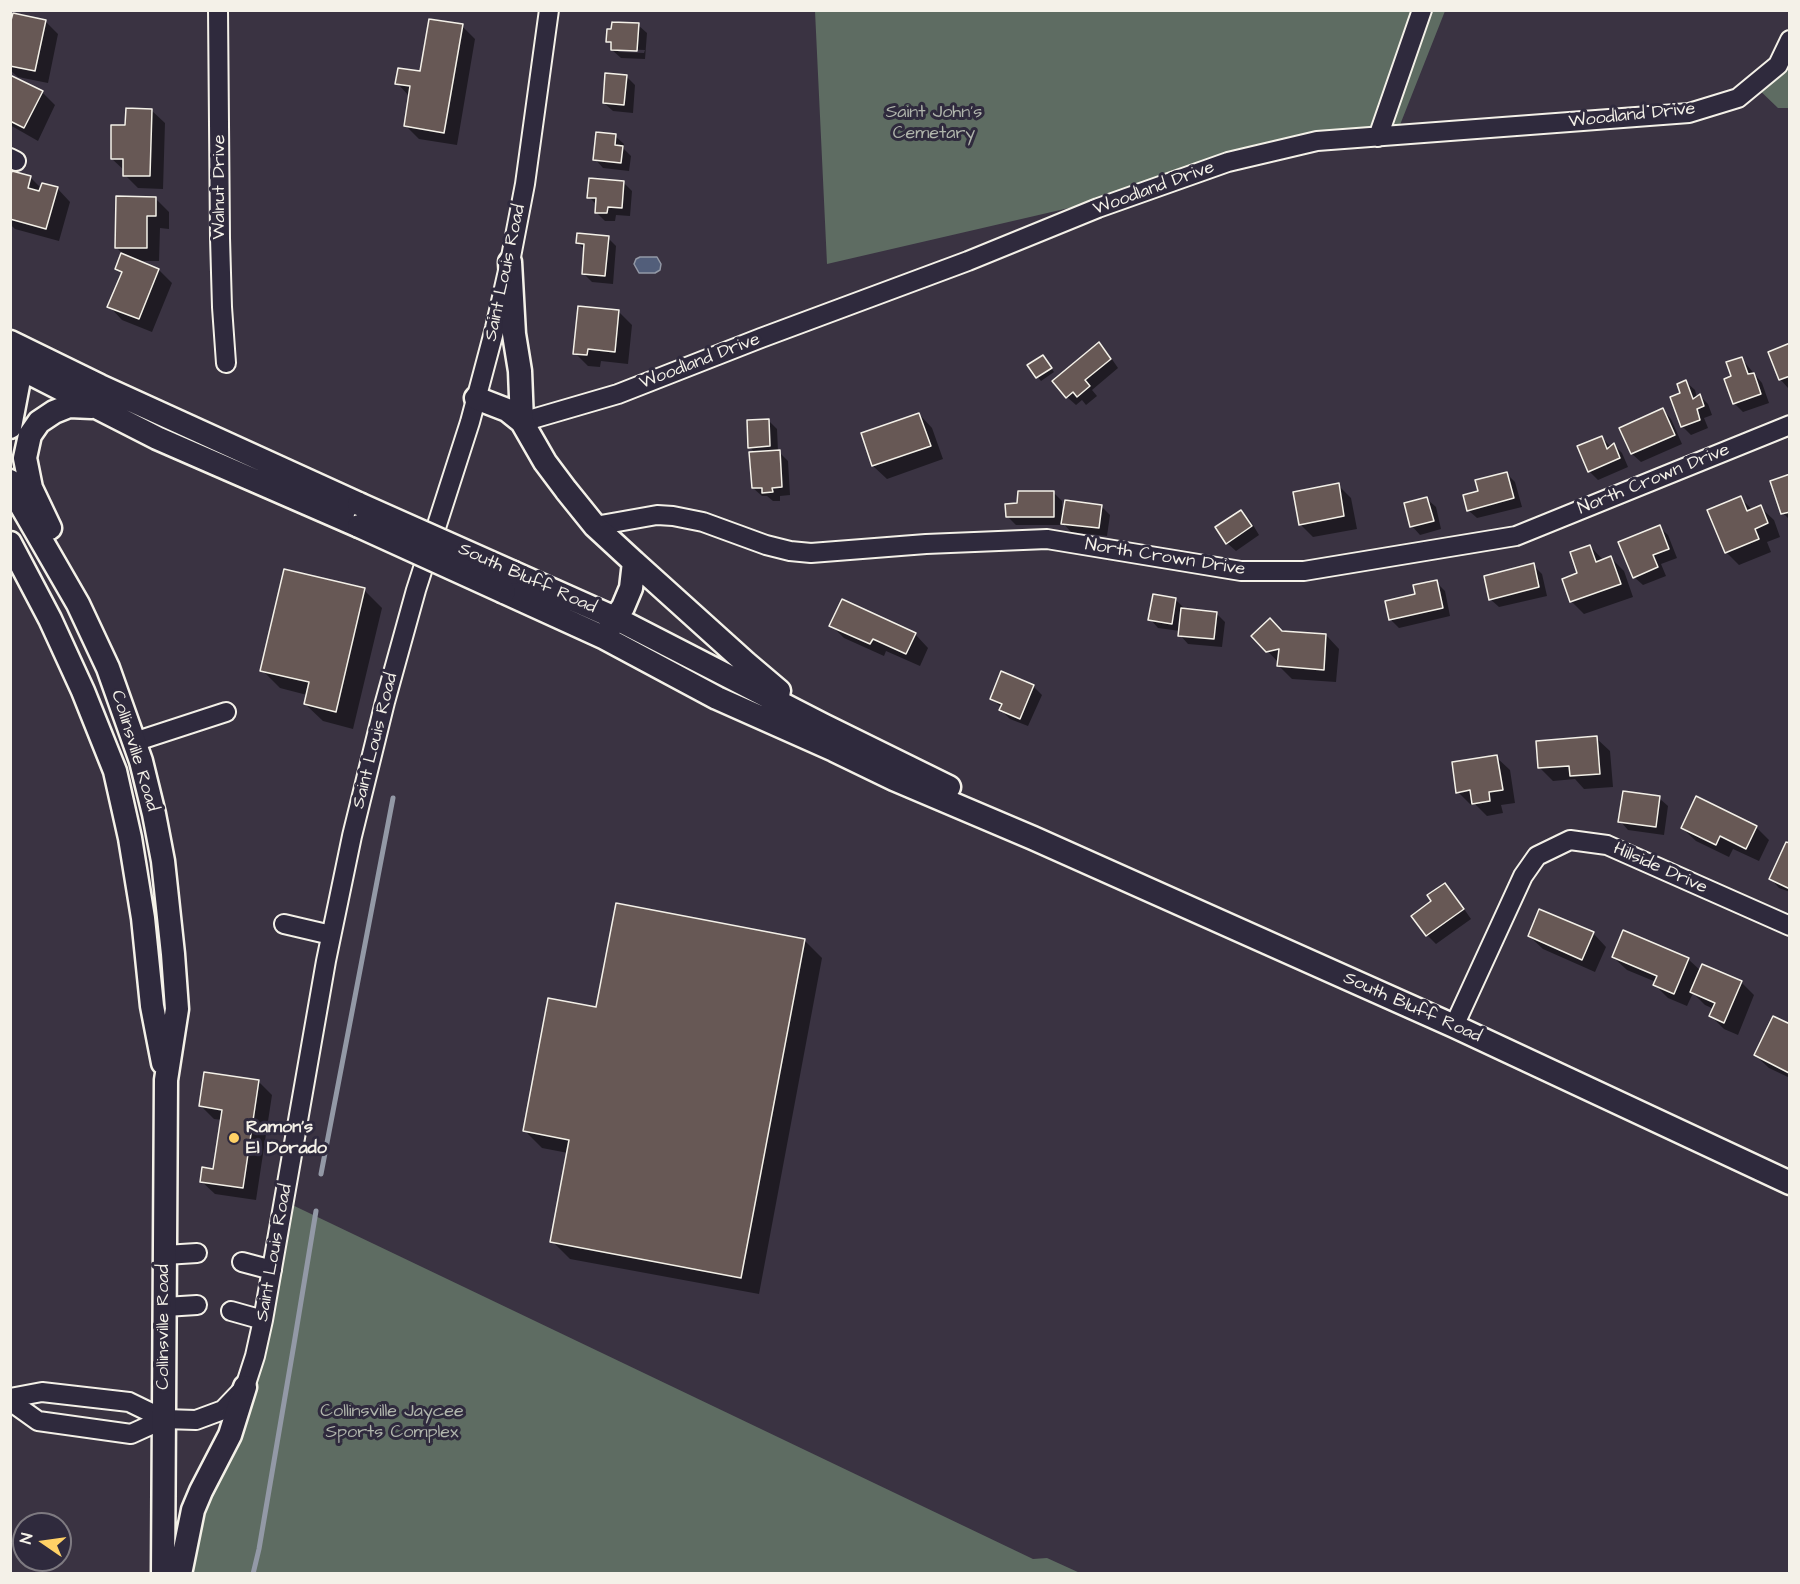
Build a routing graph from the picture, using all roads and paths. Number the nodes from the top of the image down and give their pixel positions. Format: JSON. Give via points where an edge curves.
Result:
{"nodes":[{"id":1,"x":218,"y":10,"type":"edge"},
{"id":2,"x":549,"y":10,"type":"edge"},
{"id":3,"x":1422,"y":10,"type":"edge"},
{"id":4,"x":1790,"y":40,"type":"edge"},
{"id":5,"x":1378,"y":137,"type":"junction"},
{"id":6,"x":510,"y":262,"type":"junction"},
{"id":7,"x":18,"y":357,"type":"edge"},
{"id":8,"x":226,"y":363,"type":"dead end"},
{"id":9,"x":476,"y":398,"type":"junction"},
{"id":10,"x":94,"y":407,"type":"junction"},
{"id":11,"x":522,"y":422,"type":"junction"},
{"id":12,"x":1790,"y":425,"type":"edge"},
{"id":13,"x":10,"y":427,"type":"edge"},
{"id":14,"x":10,"y":481,"type":"edge"},
{"id":15,"x":359,"y":515,"type":"junction"},
{"id":16,"x":595,"y":526,"type":"junction"},
{"id":17,"x":10,"y":543,"type":"edge"},
{"id":18,"x":634,"y":562,"type":"junction"},
{"id":19,"x":509,"y":582,"type":"junction"},
{"id":20,"x":78,"y":604,"type":"junction"},
{"id":21,"x":615,"y":618,"type":"junction"},
{"id":22,"x":604,"y":638,"type":"junction"},
{"id":23,"x":226,"y":712,"type":"dead end"},
{"id":24,"x":823,"y":725,"type":"junction"},
{"id":25,"x":134,"y":742,"type":"junction"},
{"id":26,"x":107,"y":751,"type":"junction"},
{"id":27,"x":1033,"y":838,"type":"junction"},
{"id":28,"x":284,"y":924,"type":"dead end"},
{"id":29,"x":1790,"y":926,"type":"edge"},
{"id":30,"x":332,"y":935,"type":"junction"},
{"id":31,"x":1454,"y":1026,"type":"junction"},
{"id":32,"x":166,"y":1080,"type":"junction"},
{"id":33,"x":1790,"y":1183,"type":"edge"},
{"id":34,"x":197,"y":1253,"type":"dead end"},
{"id":35,"x":165,"y":1255,"type":"junction"},
{"id":36,"x":242,"y":1262,"type":"dead end"},
{"id":37,"x":272,"y":1270,"type":"junction"},
{"id":38,"x":197,"y":1305,"type":"dead end"},
{"id":39,"x":165,"y":1306,"type":"junction"},
{"id":40,"x":231,"y":1311,"type":"dead end"},
{"id":41,"x":263,"y":1320,"type":"junction"},
{"id":42,"x":245,"y":1387,"type":"junction"},
{"id":43,"x":10,"y":1400,"type":"edge"},
{"id":44,"x":164,"y":1419,"type":"junction"},
{"id":45,"x":163,"y":1574,"type":"edge"},
{"id":46,"x":180,"y":1574,"type":"edge"}],
"edges":[{"from":1,"to":8,"type":"street","name":"Walnut Drive","via":[[220,238]]},
{"from":2,"to":6,"type":"street","name":"Saint Louis Road"},
{"from":3,"to":5,"type":"street"},
{"from":4,"to":5,"type":"street","name":"Woodland Drive","via":[[1778,65],[1738,98],[1689,113]]},
{"from":5,"to":11,"type":"street","name":"Woodland Drive","via":[[1317,141],[1228,162],[1098,208],[618,394]]},
{"from":6,"to":9,"type":"street","name":"Saint Louis Road"},
{"from":6,"to":11,"type":"main road"},
{"from":7,"to":10,"type":"main road","name":"South Bluff Road"},
{"from":7,"to":13,"type":"main road"},
{"from":7,"to":15,"type":"main road","name":"South Bluff Road","via":[[147,407]]},
{"from":9,"to":11,"type":"main road","via":[[507,410]]},
{"from":9,"to":30,"type":"street","name":"Saint Louis Road","via":[[385,702]]},
{"from":10,"to":15,"type":"main road","name":"South Bluff Road","via":[[158,438]]},
{"from":10,"to":20,"type":"main road","via":[[69,406],[39,422],[30,435],[25,458],[47,523],[73,567]]},
{"from":11,"to":16,"type":"main road","via":[[544,462]]},
{"from":12,"to":16,"type":"street","name":"North Crown Drive","via":[[1516,536],[1304,571],[1241,571],[1047,539],[811,553],[766,545],[703,522],[673,516],[657,515]]},
{"from":14,"to":20,"type":"main road","name":"Collinsville Road"},
{"from":15,"to":19,"type":"main road","name":"South Bluff Road","bridge":true},
{"from":16,"to":18,"type":"main road"},
{"from":17,"to":26,"type":"main road","name":"Collinsville Road","via":[[50,619]]},
{"from":18,"to":21,"type":"main road","via":[[631,588]]},
{"from":18,"to":24,"type":"main road","via":[[746,663]]},
{"from":19,"to":21,"type":"main road","name":"South Bluff Road"},
{"from":19,"to":22,"type":"main road","name":"South Bluff Road"},
{"from":20,"to":25,"type":"main road","name":"Collinsville Road","via":[[108,668]]},
{"from":21,"to":22,"type":"main road"},
{"from":21,"to":24,"type":"main road","name":"South Bluff Road"},
{"from":22,"to":27,"type":"main road","name":"South Bluff Road","via":[[717,698]]},
{"from":23,"to":25,"type":"street"},
{"from":24,"to":27,"type":"main road","name":"South Bluff Road","via":[[968,796]]},
{"from":25,"to":26,"type":"main road"},
{"from":25,"to":32,"type":"main road","name":"Collinsville Road","via":[[160,849],[173,954],[177,1009]]},
{"from":26,"to":32,"type":"main road","name":"Collinsville Road","via":[[116,771],[130,838]]},
{"from":27,"to":31,"type":"main road","name":"South Bluff Road"},
{"from":28,"to":30,"type":"street"},
{"from":29,"to":31,"type":"street","name":"Hillside Drive","via":[[1607,845],[1570,840],[1537,856],[1523,876]]},
{"from":30,"to":37,"type":"street","name":"Saint Louis Road"},
{"from":31,"to":33,"type":"main road","name":"South Bluff Road"},
{"from":32,"to":35,"type":"main road","name":"Collinsville Road"},
{"from":34,"to":35,"type":"street"},
{"from":35,"to":39,"type":"main road","name":"Collinsville Road"},
{"from":36,"to":37,"type":"street"},
{"from":37,"to":41,"type":"street","name":"Saint Louis Road"},
{"from":38,"to":39,"type":"street"},
{"from":39,"to":44,"type":"main road","name":"Collinsville Road"},
{"from":40,"to":41,"type":"street"},
{"from":41,"to":42,"type":"street","name":"Saint Louis Road"},
{"from":42,"to":44,"type":"street","name":"Saint Louis Road","via":[[223,1410],[196,1420]]},
{"from":42,"to":46,"type":"main road","via":[[230,1435],[193,1510]]},
{"from":43,"to":44,"type":"street","via":[[42,1392],[129,1402]]},
{"from":43,"to":44,"type":"street","via":[[38,1421],[130,1434]]},
{"from":44,"to":45,"type":"main road","name":"Collinsville Road"}]}
